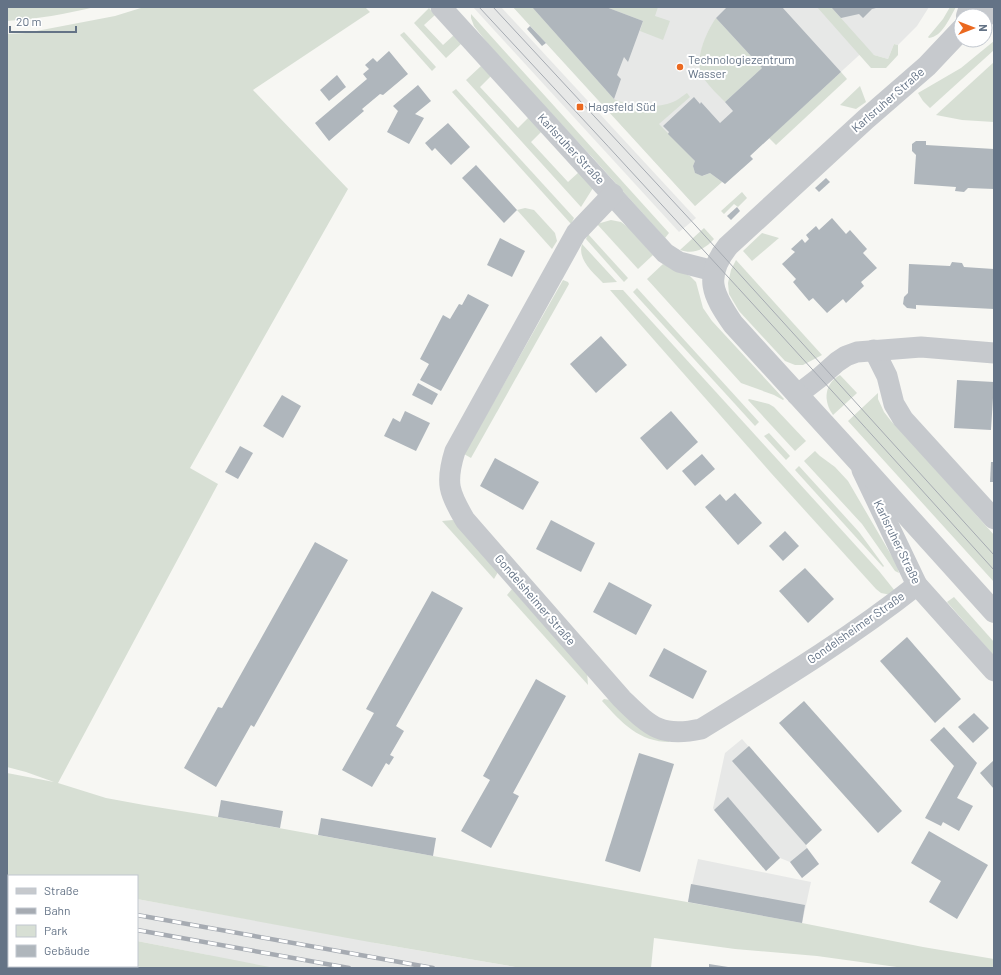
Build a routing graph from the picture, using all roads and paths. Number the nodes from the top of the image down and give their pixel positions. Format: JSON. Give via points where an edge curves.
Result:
{"nodes":[{"id":1,"x":441,"y":7,"type":"edge"},
{"id":2,"x":953,"y":38,"type":"edge"},
{"id":3,"x":613,"y":194,"type":"junction"},
{"id":4,"x":714,"y":271,"type":"junction"},
{"id":5,"x":874,"y":350,"type":"junction"},
{"id":6,"x":994,"y":353,"type":"edge"},
{"id":7,"x":797,"y":395,"type":"junction"},
{"id":8,"x":858,"y":461,"type":"junction"},
{"id":9,"x":994,"y":519,"type":"edge"},
{"id":10,"x":917,"y":585,"type":"junction"},
{"id":11,"x":994,"y":612,"type":"edge"},
{"id":12,"x":994,"y":671,"type":"edge"}],
"edges":[{"from":1,"to":3,"type":"street","name":"Karlsruher Straße"},
{"from":2,"to":4,"type":"street","name":"Karlsruher Straße","via":[[927,66],[746,228],[721,254]]},
{"from":3,"to":4,"type":"street","name":"Karlsruher Straße","via":[[665,253],[678,262]]},
{"from":3,"to":10,"type":"street","name":"Gondelsheimer Straße","via":[[576,234],[455,451],[449,486],[454,502],[465,520],[622,699],[645,722],[670,732],[684,733],[701,729],[797,670]]},
{"from":4,"to":7,"type":"street","name":"Karlsruher Straße","via":[[713,282],[722,308],[733,324]]},
{"from":5,"to":6,"type":"street","via":[[921,347]]},
{"from":5,"to":7,"type":"street","via":[[846,356]]},
{"from":5,"to":9,"type":"street","via":[[887,376],[894,404],[903,419]]},
{"from":7,"to":8,"type":"street","name":"Karlsruher Straße"},
{"from":8,"to":10,"type":"street","name":"Karlsruher Straße"},
{"from":8,"to":11,"type":"street","name":"Karlsruher Straße"},
{"from":10,"to":12,"type":"street","name":"Karlsruher Straße"}]}
